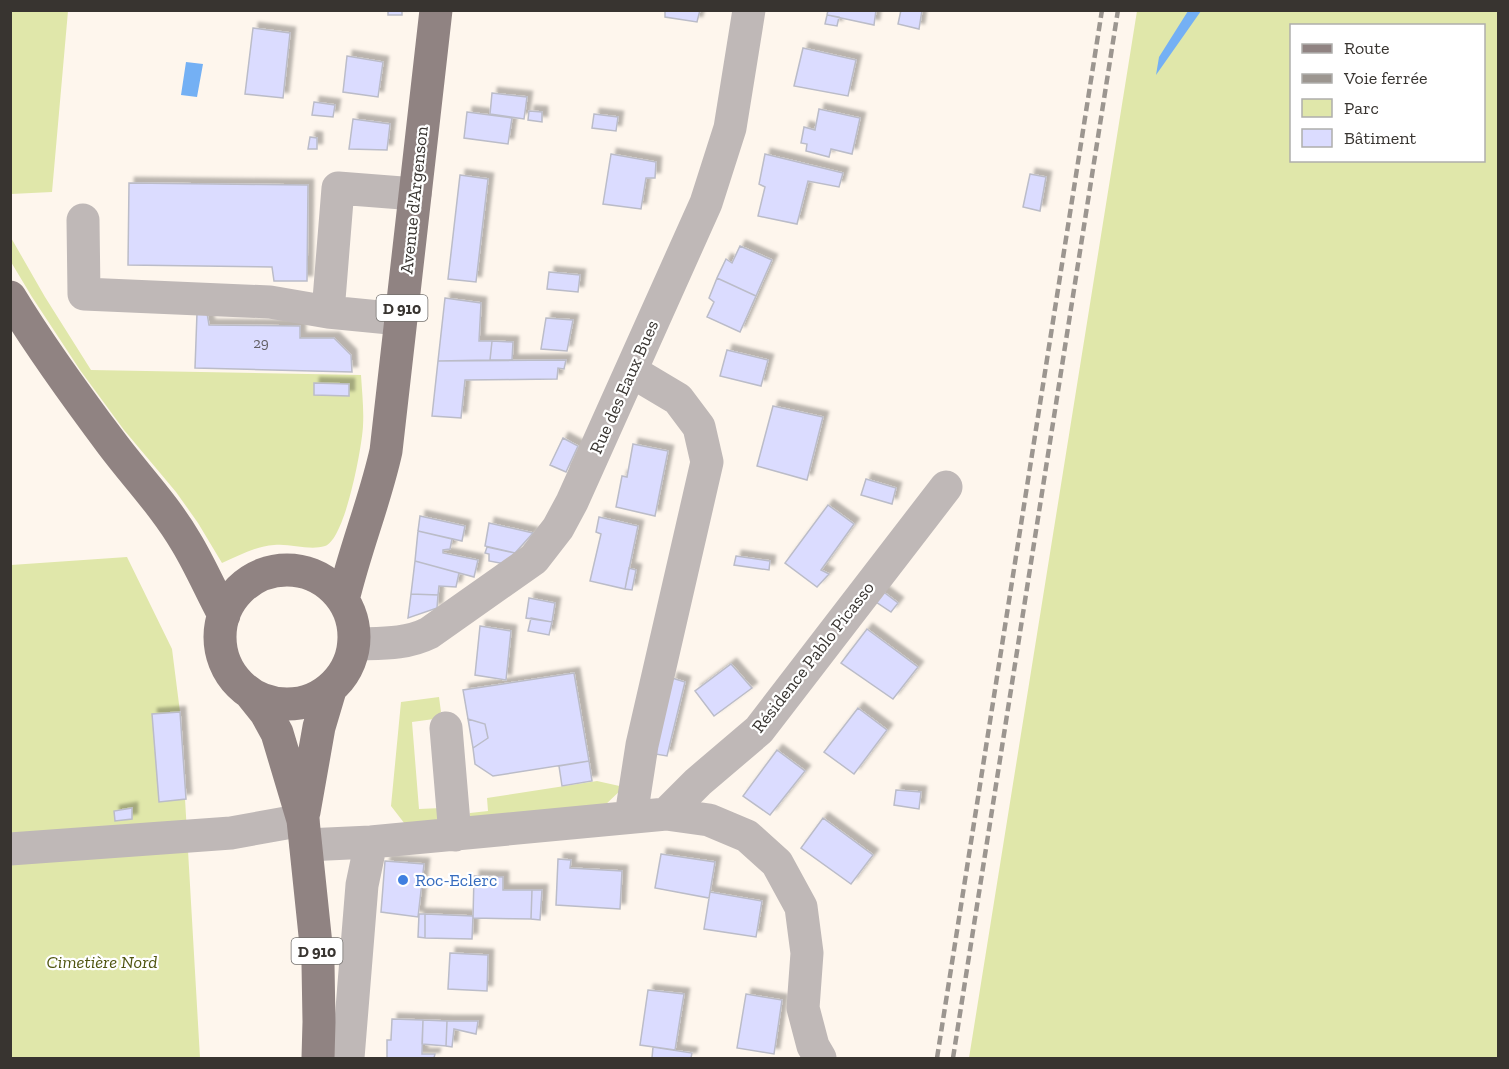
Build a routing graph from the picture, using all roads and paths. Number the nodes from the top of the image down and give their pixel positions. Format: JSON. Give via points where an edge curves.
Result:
{"nodes":[{"id":1,"x":749,"y":10,"type":"edge"},
{"id":2,"x":436,"y":11,"type":"edge"},
{"id":3,"x":415,"y":194,"type":"junction"},
{"id":4,"x":83,"y":220,"type":"dead end"},
{"id":5,"x":10,"y":297,"type":"edge"},
{"id":6,"x":328,"y":312,"type":"junction"},
{"id":7,"x":400,"y":319,"type":"junction"},
{"id":8,"x":631,"y":371,"type":"junction"},
{"id":9,"x":946,"y":487,"type":"dead end"},
{"id":10,"x":343,"y":600,"type":"junction"},
{"id":11,"x":224,"y":615,"type":"junction"},
{"id":12,"x":354,"y":644,"type":"junction"},
{"id":13,"x":330,"y":690,"type":"junction"},
{"id":14,"x":250,"y":693,"type":"junction"},
{"id":15,"x":446,"y":728,"type":"dead end"},
{"id":16,"x":666,"y":814,"type":"junction"},
{"id":17,"x":631,"y":816,"type":"junction"},
{"id":18,"x":304,"y":832,"type":"junction"},
{"id":19,"x":455,"y":835,"type":"junction"},
{"id":20,"x":371,"y":842,"type":"junction"},
{"id":21,"x":10,"y":849,"type":"edge"},
{"id":22,"x":812,"y":1054,"type":"edge"},
{"id":23,"x":318,"y":1059,"type":"edge"},
{"id":24,"x":348,"y":1059,"type":"edge"}],
"edges":[{"from":1,"to":8,"type":"street","name":"Rue des Eaux Bues","via":[[730,128],[706,203]]},
{"from":2,"to":3,"type":"main road","name":"Avenue d'Argenson","number":"D 910"},
{"from":3,"to":6,"type":"street","via":[[338,188]]},
{"from":3,"to":7,"type":"main road","name":"Avenue d'Argenson","number":"D 910"},
{"from":4,"to":6,"type":"street","via":[[84,294],[270,302]]},
{"from":5,"to":11,"type":"main road","via":[[76,395],[186,542]]},
{"from":6,"to":7,"type":"street"},
{"from":7,"to":10,"type":"main road","name":"Avenue d'Argenson","number":"D 910","via":[[386,451]]},
{"from":8,"to":12,"type":"street","name":"Rue des Eaux Bues","via":[[572,502],[534,559],[421,637],[393,643]]},
{"from":8,"to":17,"type":"street","via":[[678,399],[699,427],[707,462],[642,745]]},
{"from":9,"to":16,"type":"street","name":"Résidence Pablo Picasso","via":[[759,730]]},
{"from":10,"to":11,"type":"main road","via":[[315,576],[279,571],[245,585]]},
{"from":10,"to":12,"type":"main road","via":[[352,621]]},
{"from":11,"to":14,"type":"main road","via":[[220,644],[223,658],[238,684]]},
{"from":12,"to":13,"type":"main road","via":[[342,677]]},
{"from":13,"to":14,"type":"main road","via":[[299,704],[265,701]]},
{"from":13,"to":18,"type":"main road","number":"D 910","via":[[319,727]]},
{"from":14,"to":18,"type":"main road","number":"D 910","via":[[278,733]]},
{"from":15,"to":19,"type":"street"},
{"from":16,"to":17,"type":"street"},
{"from":16,"to":22,"type":"street","via":[[710,820],[747,836],[777,863],[801,907],[807,953],[803,1008]]},
{"from":17,"to":19,"type":"street"},
{"from":18,"to":20,"type":"street"},
{"from":18,"to":21,"type":"street","via":[[231,833]]},
{"from":18,"to":23,"type":"main road","number":"D 910","via":[[318,964]]},
{"from":19,"to":20,"type":"street"},
{"from":20,"to":24,"type":"street","via":[[362,885]]}]}
